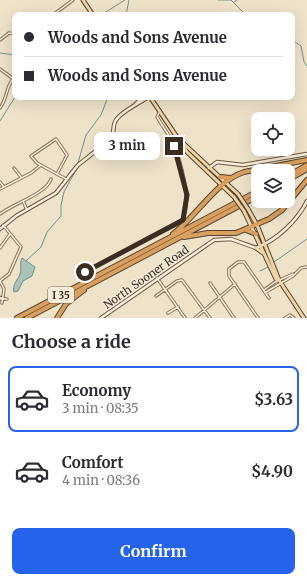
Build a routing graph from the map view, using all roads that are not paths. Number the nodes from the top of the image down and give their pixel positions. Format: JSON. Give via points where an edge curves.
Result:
{"nodes":[{"id":1,"x":73,"y":0,"type":"edge"},
{"id":2,"x":83,"y":0,"type":"edge"},
{"id":3,"x":57,"y":12,"type":"edge"},
{"id":4,"x":91,"y":12,"type":"edge"},
{"id":5,"x":12,"y":34,"type":"edge"},
{"id":6,"x":0,"y":40,"type":"edge"},
{"id":7,"x":0,"y":69,"type":"edge"},
{"id":8,"x":12,"y":78,"type":"edge"},
{"id":9,"x":12,"y":83,"type":"edge"},
{"id":10,"x":139,"y":100,"type":"edge"},
{"id":11,"x":144,"y":100,"type":"edge"},
{"id":12,"x":151,"y":100,"type":"edge"},
{"id":13,"x":134,"y":106,"type":"junction"},
{"id":14,"x":0,"y":108,"type":"edge"},
{"id":15,"x":160,"y":111,"type":"junction"},
{"id":16,"x":179,"y":139,"type":"junction"},
{"id":17,"x":307,"y":154,"type":"edge"},
{"id":18,"x":307,"y":160,"type":"edge"},
{"id":19,"x":40,"y":165,"type":"junction"},
{"id":20,"x":307,"y":165,"type":"edge"},
{"id":21,"x":209,"y":167,"type":"junction"},
{"id":22,"x":14,"y":168,"type":"dead end"},
{"id":23,"x":307,"y":170,"type":"edge"},
{"id":24,"x":206,"y":171,"type":"junction"},
{"id":25,"x":295,"y":172,"type":"edge"},
{"id":26,"x":57,"y":174,"type":"junction"},
{"id":27,"x":295,"y":176,"type":"edge"},
{"id":28,"x":220,"y":177,"type":"junction"},
{"id":29,"x":21,"y":178,"type":"junction"},
{"id":30,"x":231,"y":178,"type":"junction"},
{"id":31,"x":51,"y":179,"type":"dead end"},
{"id":32,"x":67,"y":180,"type":"junction"},
{"id":33,"x":307,"y":180,"type":"edge"},
{"id":34,"x":0,"y":182,"type":"edge"},
{"id":35,"x":224,"y":183,"type":"junction"},
{"id":36,"x":4,"y":187,"type":"junction"},
{"id":37,"x":0,"y":189,"type":"edge"},
{"id":38,"x":251,"y":195,"type":"edge"},
{"id":39,"x":22,"y":200,"type":"junction"},
{"id":40,"x":251,"y":200,"type":"edge"},
{"id":41,"x":307,"y":201,"type":"edge"},
{"id":42,"x":27,"y":210,"type":"junction"},
{"id":43,"x":0,"y":214,"type":"edge"},
{"id":44,"x":3,"y":225,"type":"junction"},
{"id":45,"x":255,"y":226,"type":"junction"},
{"id":46,"x":0,"y":229,"type":"edge"},
{"id":47,"x":246,"y":230,"type":"junction"},
{"id":48,"x":10,"y":234,"type":"junction"},
{"id":49,"x":256,"y":234,"type":"junction"},
{"id":50,"x":177,"y":239,"type":"junction"},
{"id":51,"x":161,"y":243,"type":"junction"},
{"id":52,"x":265,"y":244,"type":"junction"},
{"id":53,"x":261,"y":246,"type":"junction"},
{"id":54,"x":0,"y":248,"type":"edge"},
{"id":55,"x":256,"y":248,"type":"junction"},
{"id":56,"x":264,"y":254,"type":"junction"},
{"id":57,"x":307,"y":267,"type":"edge"},
{"id":58,"x":85,"y":272,"type":"dead end"},
{"id":59,"x":106,"y":276,"type":"junction"},
{"id":60,"x":157,"y":278,"type":"junction"},
{"id":61,"x":279,"y":281,"type":"junction"},
{"id":62,"x":210,"y":283,"type":"dead end"},
{"id":63,"x":234,"y":284,"type":"junction"},
{"id":64,"x":165,"y":289,"type":"junction"},
{"id":65,"x":264,"y":290,"type":"junction"},
{"id":66,"x":266,"y":292,"type":"junction"},
{"id":67,"x":156,"y":296,"type":"dead end"},
{"id":68,"x":219,"y":297,"type":"junction"},
{"id":69,"x":269,"y":298,"type":"dead end"},
{"id":70,"x":7,"y":299,"type":"dead end"},
{"id":71,"x":2,"y":300,"type":"edge"},
{"id":72,"x":178,"y":307,"type":"junction"},
{"id":73,"x":204,"y":310,"type":"junction"},
{"id":74,"x":168,"y":313,"type":"dead end"},
{"id":75,"x":17,"y":318,"type":"edge"},
{"id":76,"x":27,"y":318,"type":"edge"},
{"id":77,"x":57,"y":318,"type":"edge"},
{"id":78,"x":101,"y":318,"type":"edge"},
{"id":79,"x":185,"y":318,"type":"edge"},
{"id":80,"x":195,"y":318,"type":"edge"},
{"id":81,"x":210,"y":318,"type":"edge"},
{"id":82,"x":234,"y":318,"type":"edge"},
{"id":83,"x":258,"y":318,"type":"edge"},
{"id":84,"x":285,"y":318,"type":"edge"},
{"id":85,"x":294,"y":318,"type":"edge"},
{"id":86,"x":304,"y":318,"type":"edge"}],
"edges":[{"from":1,"to":3,"type":"street"},
{"from":2,"to":4,"type":"main road"},
{"from":5,"to":6,"type":"street"},
{"from":7,"to":8,"type":"street"},
{"from":9,"to":14,"type":"street"},
{"from":10,"to":13,"type":"street"},
{"from":11,"to":13,"type":"street"},
{"from":12,"to":15,"type":"main road"},
{"from":13,"to":32,"type":"street","via":[[116,119],[111,139],[81,163]]},
{"from":15,"to":16,"type":"main road"},
{"from":15,"to":58,"type":"street","via":[[157,117],[174,146],[186,189],[187,200],[183,220]]},
{"from":16,"to":21,"type":"main road"},
{"from":16,"to":24,"type":"main road","via":[[187,152]]},
{"from":17,"to":21,"type":"street","via":[[243,165],[216,163]]},
{"from":18,"to":30,"type":"highway","via":[[244,172]]},
{"from":19,"to":26,"type":"street"},
{"from":19,"to":26,"type":"street","via":[[31,156],[56,139],[66,155]]},
{"from":19,"to":29,"type":"street"},
{"from":20,"to":25,"type":"highway"},
{"from":21,"to":24,"type":"street"},
{"from":21,"to":28,"type":"main road"},
{"from":22,"to":29,"type":"street"},
{"from":23,"to":27,"type":"highway"},
{"from":24,"to":35,"type":"main road"},
{"from":26,"to":32,"type":"street"},
{"from":28,"to":30,"type":"highway"},
{"from":28,"to":35,"type":"main road"},
{"from":29,"to":36,"type":"street"},
{"from":30,"to":35,"type":"highway"},
{"from":31,"to":39,"type":"street","via":[[48,185]]},
{"from":32,"to":42,"type":"street","via":[[51,197]]},
{"from":33,"to":45,"type":"highway","via":[[282,210]]},
{"from":34,"to":36,"type":"street"},
{"from":35,"to":45,"type":"main road","bridge":true},
{"from":35,"to":45,"type":"main road","bridge":true,"via":[[238,194]]},
{"from":35,"to":51,"type":"highway","via":[[186,223]]},
{"from":36,"to":37,"type":"street"},
{"from":38,"to":51,"type":"highway","number":"I 35"},
{"from":39,"to":42,"type":"street"},
{"from":39,"to":43,"type":"street"},
{"from":40,"to":50,"type":"highway","number":"I 35"},
{"from":41,"to":52,"type":"street","via":[[292,223]]},
{"from":42,"to":44,"type":"street"},
{"from":44,"to":46,"type":"street"},
{"from":44,"to":48,"type":"street"},
{"from":45,"to":47,"type":"highway"},
{"from":45,"to":49,"type":"main road"},
{"from":45,"to":52,"type":"main road"},
{"from":47,"to":49,"type":"highway"},
{"from":47,"to":50,"type":"highway"},
{"from":48,"to":54,"type":"street"},
{"from":48,"to":71,"type":"street","via":[[19,244],[20,251],[9,274],[0,281],[4,289]]},
{"from":49,"to":53,"type":"main road"},
{"from":50,"to":59,"type":"highway","number":"I 35"},
{"from":51,"to":75,"type":"highway","number":"I 35"},
{"from":52,"to":53,"type":"street"},
{"from":52,"to":61,"type":"main road"},
{"from":53,"to":55,"type":"street"},
{"from":53,"to":56,"type":"main road"},
{"from":55,"to":56,"type":"main road"},
{"from":55,"to":60,"type":"street","name":"North Sooner Road","via":[[236,240],[214,240]]},
{"from":56,"to":61,"type":"main road"},
{"from":57,"to":61,"type":"street"},
{"from":59,"to":76,"type":"highway","number":"I 35"},
{"from":59,"to":77,"type":"highway","via":[[69,301]]},
{"from":60,"to":64,"type":"street"},
{"from":60,"to":78,"type":"street","name":"North Sooner Road"},
{"from":61,"to":65,"type":"street"},
{"from":61,"to":66,"type":"street"},
{"from":61,"to":86,"type":"main road"},
{"from":62,"to":68,"type":"street"},
{"from":63,"to":65,"type":"street","via":[[228,273],[238,262],[244,262]]},
{"from":63,"to":68,"type":"street"},
{"from":63,"to":83,"type":"street"},
{"from":64,"to":67,"type":"street"},
{"from":64,"to":72,"type":"street"},
{"from":64,"to":73,"type":"street","via":[[178,280],[183,281]]},
{"from":65,"to":66,"type":"street"},
{"from":66,"to":69,"type":"street"},
{"from":68,"to":73,"type":"street"},
{"from":68,"to":82,"type":"street"},
{"from":70,"to":71,"type":"street"},
{"from":72,"to":74,"type":"street"},
{"from":72,"to":79,"type":"street"},
{"from":73,"to":80,"type":"street"},
{"from":73,"to":81,"type":"street"},
{"from":84,"to":85,"type":"street","via":[[290,315]]}]}
